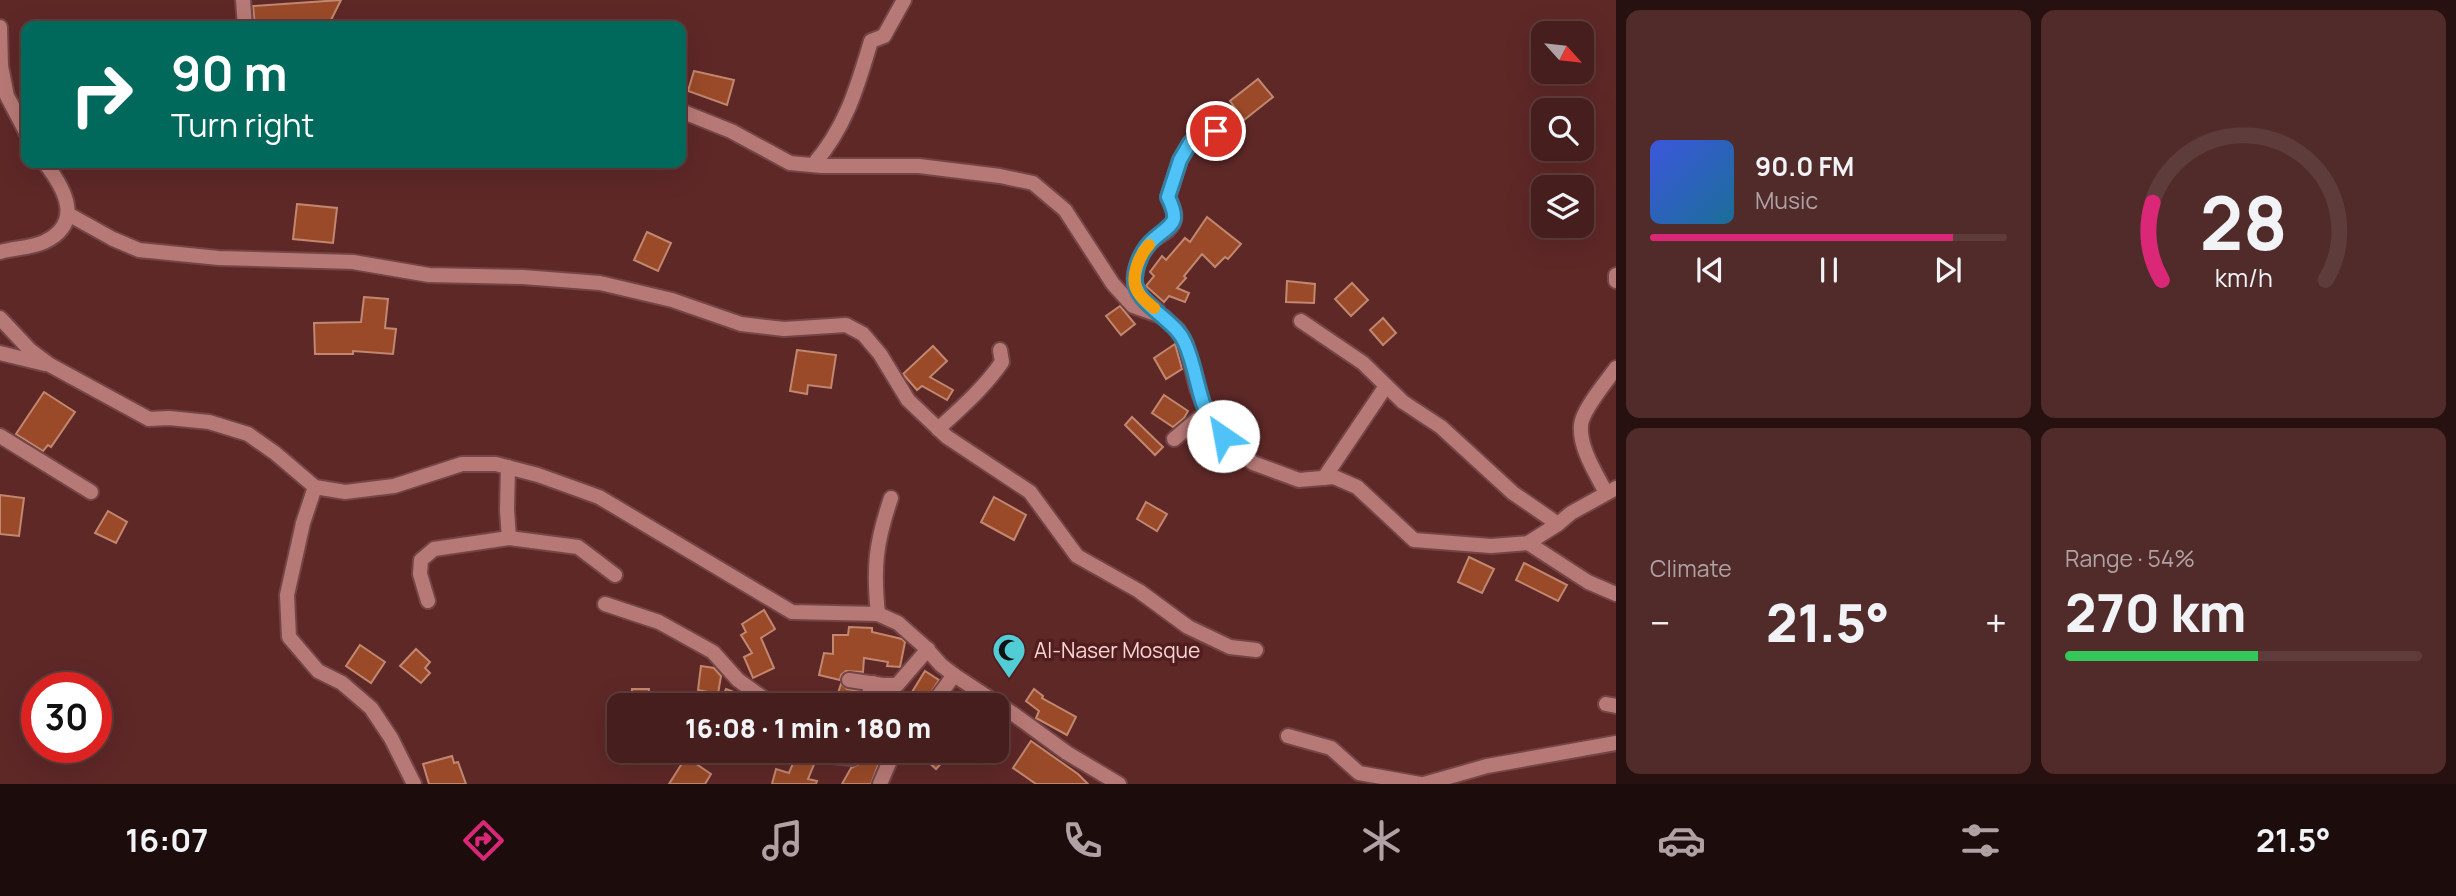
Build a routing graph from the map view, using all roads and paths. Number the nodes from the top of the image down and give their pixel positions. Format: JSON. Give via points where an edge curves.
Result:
{"nodes":[{"id":1,"x":243,"y":0,"type":"edge"},
{"id":2,"x":904,"y":0,"type":"edge"},
{"id":3,"x":245,"y":21,"type":"edge"},
{"id":4,"x":0,"y":27,"type":"edge"},
{"id":5,"x":686,"y":113,"type":"edge"},
{"id":6,"x":21,"y":123,"type":"edge"},
{"id":7,"x":1216,"y":131,"type":"dead end"},
{"id":8,"x":813,"y":165,"type":"junction"},
{"id":9,"x":50,"y":168,"type":"edge"},
{"id":10,"x":68,"y":214,"type":"junction"},
{"id":11,"x":0,"y":252,"type":"edge"},
{"id":12,"x":1616,"y":275,"type":"edge"},
{"id":13,"x":1616,"y":281,"type":"edge"},
{"id":14,"x":1164,"y":317,"type":"junction"},
{"id":15,"x":0,"y":318,"type":"edge"},
{"id":16,"x":1301,"y":321,"type":"dead end"},
{"id":17,"x":1000,"y":350,"type":"dead end"},
{"id":18,"x":0,"y":353,"type":"edge"},
{"id":19,"x":50,"y":365,"type":"junction"},
{"id":20,"x":1616,"y":368,"type":"edge"},
{"id":21,"x":1386,"y":386,"type":"junction"},
{"id":22,"x":1211,"y":423,"type":"junction"},
{"id":23,"x":938,"y":429,"type":"junction"},
{"id":24,"x":0,"y":436,"type":"edge"},
{"id":25,"x":1174,"y":439,"type":"dead end"},
{"id":26,"x":508,"y":467,"type":"junction"},
{"id":27,"x":1324,"y":478,"type":"junction"},
{"id":28,"x":315,"y":487,"type":"junction"},
{"id":29,"x":1611,"y":490,"type":"edge"},
{"id":30,"x":91,"y":492,"type":"dead end"},
{"id":31,"x":891,"y":498,"type":"dead end"},
{"id":32,"x":1558,"y":524,"type":"junction"},
{"id":33,"x":509,"y":538,"type":"junction"},
{"id":34,"x":1528,"y":543,"type":"junction"},
{"id":35,"x":615,"y":575,"type":"dead end"},
{"id":36,"x":1616,"y":594,"type":"edge"},
{"id":37,"x":428,"y":601,"type":"dead end"},
{"id":38,"x":605,"y":604,"type":"dead end"},
{"id":39,"x":878,"y":614,"type":"junction"},
{"id":40,"x":928,"y":649,"type":"junction"},
{"id":41,"x":1256,"y":650,"type":"dead end"},
{"id":42,"x":954,"y":675,"type":"junction"},
{"id":43,"x":849,"y":680,"type":"dead end"},
{"id":44,"x":873,"y":683,"type":"junction"},
{"id":45,"x":756,"y":693,"type":"edge"},
{"id":46,"x":869,"y":693,"type":"edge"},
{"id":47,"x":941,"y":693,"type":"edge"},
{"id":48,"x":1288,"y":736,"type":"dead end"},
{"id":49,"x":1616,"y":743,"type":"edge"},
{"id":50,"x":889,"y":763,"type":"edge"},
{"id":51,"x":414,"y":784,"type":"edge"},
{"id":52,"x":880,"y":784,"type":"edge"},
{"id":53,"x":1119,"y":784,"type":"edge"},
{"id":54,"x":1422,"y":784,"type":"edge"}],
"edges":[{"from":1,"to":3,"type":"street"},
{"from":2,"to":8,"type":"street","via":[[884,36],[871,41],[854,99]]},
{"from":4,"to":6,"type":"street","via":[[7,96]]},
{"from":5,"to":8,"type":"street","via":[[790,163]]},
{"from":7,"to":14,"type":"street","via":[[1190,143],[1180,160],[1168,197],[1174,221],[1154,239],[1138,264],[1134,280],[1138,293]]},
{"from":8,"to":14,"type":"street","via":[[919,166],[1033,183],[1065,211],[1133,306]]},
{"from":9,"to":10,"type":"street","via":[[68,199]]},
{"from":10,"to":11,"type":"street","via":[[63,227],[42,243]]},
{"from":10,"to":23,"type":"street","via":[[139,250],[219,258],[353,262],[429,275],[600,283],[672,300],[741,324],[785,329],[846,325],[863,334],[908,400]]},
{"from":12,"to":13,"type":"street"},
{"from":14,"to":22,"type":"street","via":[[1186,344]]},
{"from":15,"to":19,"type":"street"},
{"from":16,"to":21,"type":"street","via":[[1363,363]]},
{"from":17,"to":23,"type":"street","via":[[1002,362],[994,374]]},
{"from":18,"to":19,"type":"street"},
{"from":19,"to":28,"type":"street","via":[[149,419],[209,422],[248,434]]},
{"from":20,"to":29,"type":"street","via":[[1580,424],[1587,454]]},
{"from":21,"to":27,"type":"street"},
{"from":21,"to":32,"type":"street","via":[[1441,427],[1513,493]]},
{"from":22,"to":25,"type":"street","via":[[1198,419]]},
{"from":22,"to":27,"type":"street","via":[[1253,463],[1299,480]]},
{"from":23,"to":41,"type":"street","via":[[1030,492],[1077,556],[1139,591],[1188,627],[1230,647]]},
{"from":24,"to":30,"type":"street"},
{"from":26,"to":28,"type":"street","via":[[462,464],[394,486],[345,492]]},
{"from":26,"to":33,"type":"street"},
{"from":26,"to":39,"type":"street","via":[[599,498],[792,612]]},
{"from":27,"to":34,"type":"street","via":[[1357,486],[1414,540],[1491,546]]},
{"from":28,"to":51,"type":"street","via":[[287,595],[289,636],[318,671],[342,683],[371,708]]},
{"from":29,"to":32,"type":"street"},
{"from":31,"to":39,"type":"street","via":[[875,560]]},
{"from":32,"to":34,"type":"street"},
{"from":33,"to":35,"type":"street","via":[[578,547]]},
{"from":33,"to":37,"type":"street","via":[[434,549],[421,560]]},
{"from":34,"to":36,"type":"street","via":[[1588,582]]},
{"from":38,"to":45,"type":"street","via":[[659,622],[713,652]]},
{"from":39,"to":40,"type":"street","via":[[898,622]]},
{"from":40,"to":42,"type":"street"},
{"from":40,"to":44,"type":"street","via":[[897,685]]},
{"from":42,"to":47,"type":"street"},
{"from":42,"to":53,"type":"street"},
{"from":43,"to":44,"type":"street"},
{"from":44,"to":46,"type":"street"},
{"from":48,"to":54,"type":"street","via":[[1331,748],[1359,773]]},
{"from":49,"to":54,"type":"street","via":[[1487,766]]},
{"from":50,"to":52,"type":"street"}]}
